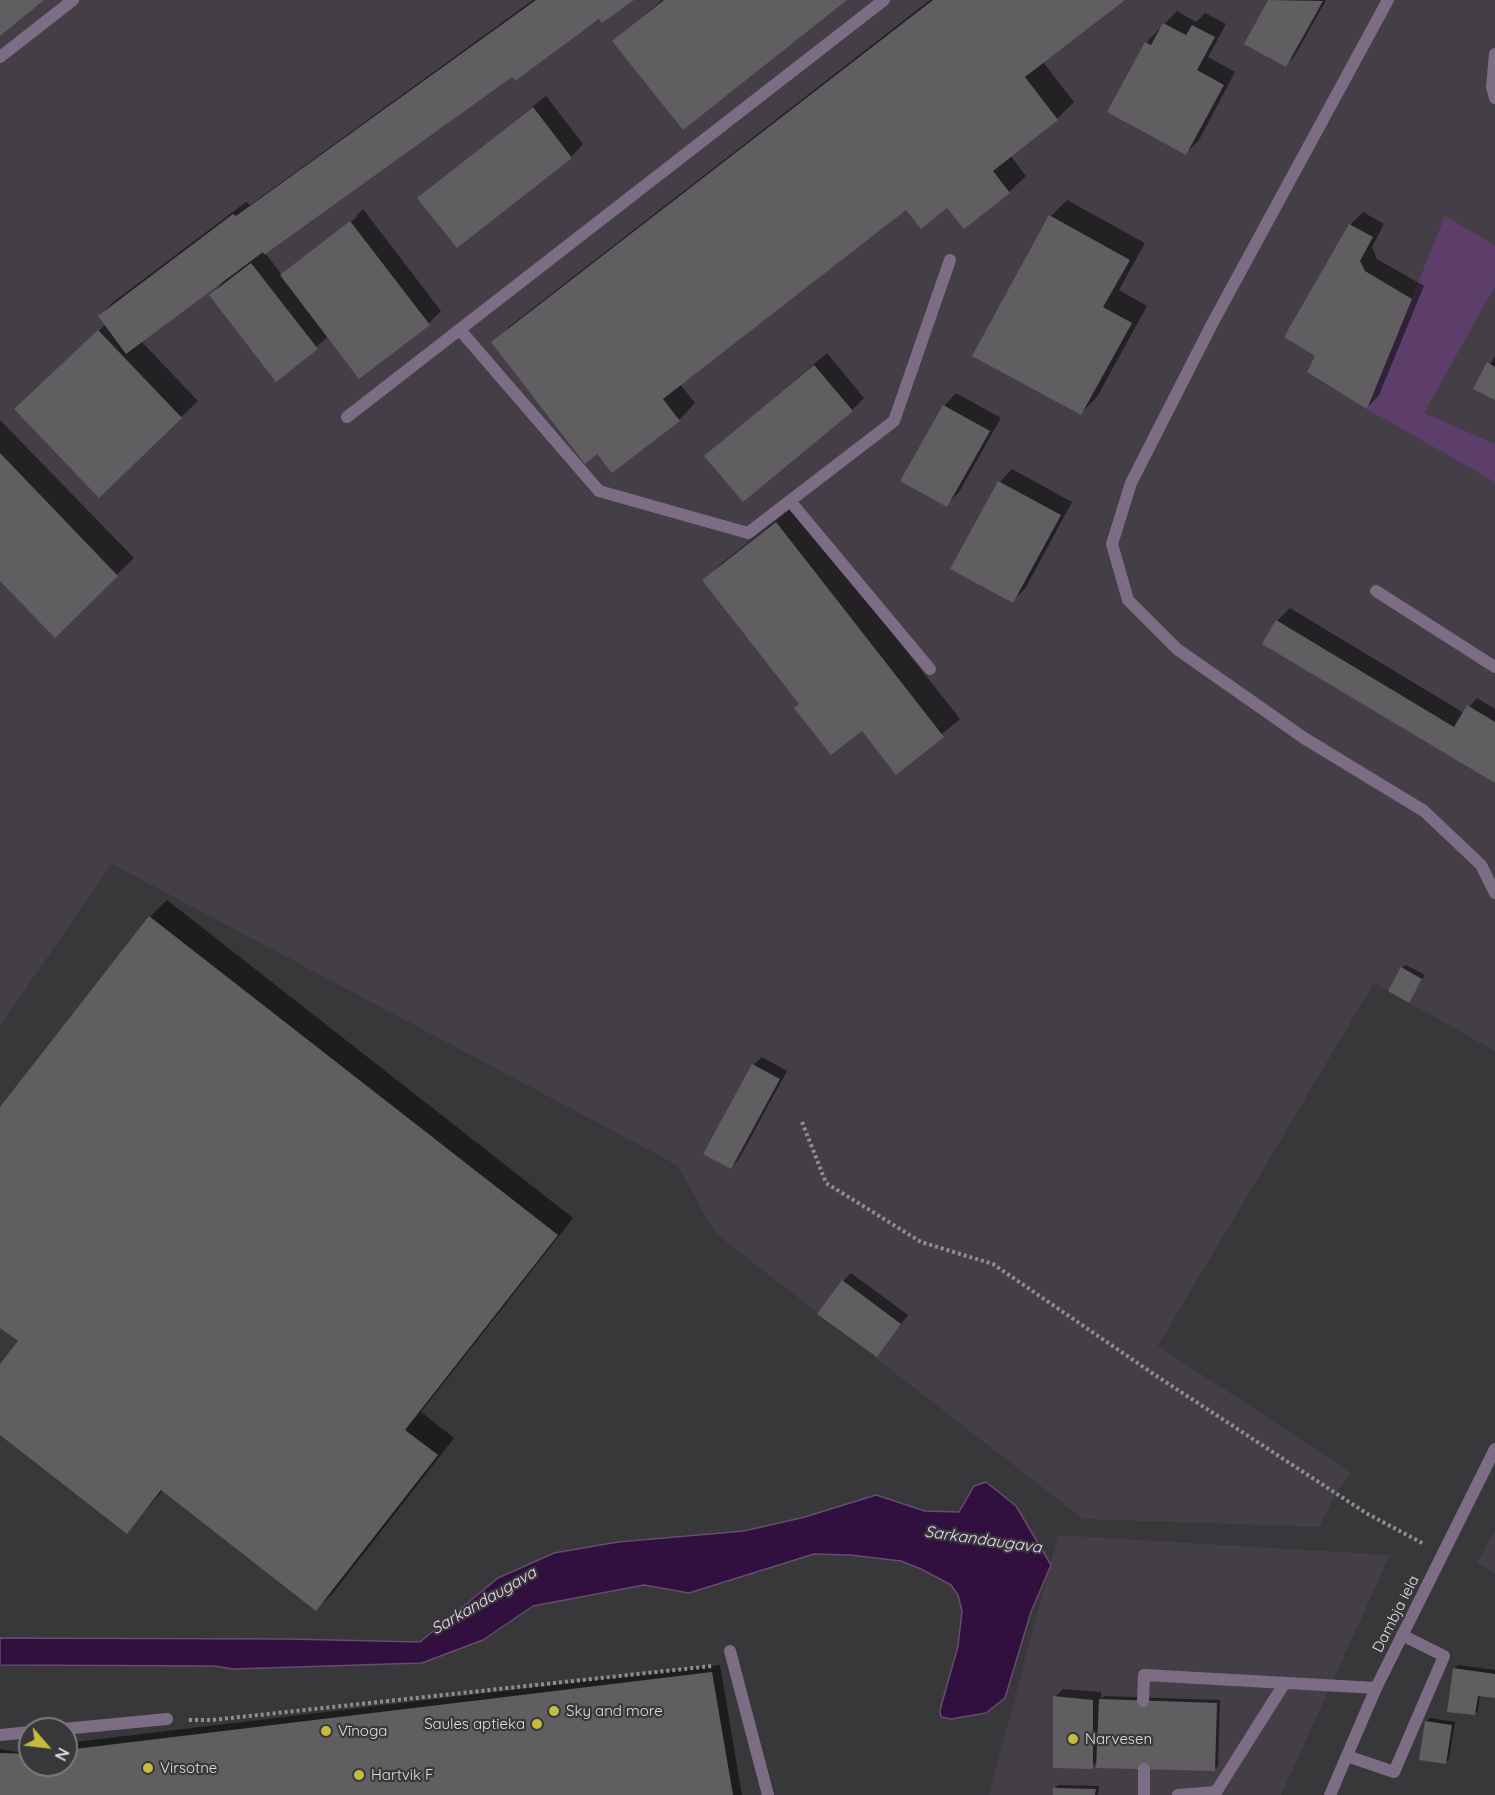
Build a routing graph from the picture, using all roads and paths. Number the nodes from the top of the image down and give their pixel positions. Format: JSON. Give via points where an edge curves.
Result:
{"nodes":[{"id":1,"x":73,"y":0,"type":"edge"},
{"id":2,"x":884,"y":0,"type":"edge"},
{"id":3,"x":1388,"y":0,"type":"edge"},
{"id":4,"x":1495,"y":54,"type":"edge"},
{"id":5,"x":0,"y":57,"type":"edge"},
{"id":6,"x":1495,"y":98,"type":"edge"},
{"id":7,"x":950,"y":260,"type":"dead end"},
{"id":8,"x":460,"y":330,"type":"junction"},
{"id":9,"x":347,"y":417,"type":"dead end"},
{"id":10,"x":790,"y":501,"type":"junction"},
{"id":11,"x":1376,"y":591,"type":"dead end"},
{"id":12,"x":1495,"y":667,"type":"edge"},
{"id":13,"x":930,"y":669,"type":"dead end"},
{"id":14,"x":1495,"y":893,"type":"edge"},
{"id":15,"x":802,"y":1122,"type":"dead end"},
{"id":16,"x":1495,"y":1449,"type":"edge"},
{"id":17,"x":1442,"y":1556,"type":"junction"},
{"id":18,"x":1402,"y":1635,"type":"junction"},
{"id":19,"x":730,"y":1651,"type":"dead end"},
{"id":20,"x":734,"y":1664,"type":"junction"},
{"id":21,"x":1284,"y":1684,"type":"junction"},
{"id":22,"x":1376,"y":1688,"type":"junction"},
{"id":23,"x":1143,"y":1701,"type":"dead end"},
{"id":24,"x":167,"y":1719,"type":"joint"},
{"id":25,"x":78,"y":1728,"type":"edge"},
{"id":26,"x":18,"y":1733,"type":"edge"},
{"id":27,"x":0,"y":1735,"type":"edge"},
{"id":28,"x":1347,"y":1756,"type":"junction"},
{"id":29,"x":1144,"y":1769,"type":"dead end"},
{"id":30,"x":768,"y":1795,"type":"edge"},
{"id":31,"x":1144,"y":1795,"type":"edge"},
{"id":32,"x":1179,"y":1795,"type":"edge"},
{"id":33,"x":1330,"y":1795,"type":"edge"}],
"edges":[{"from":1,"to":5,"type":"street"},
{"from":2,"to":8,"type":"street"},
{"from":3,"to":14,"type":"street","via":[[1212,324],[1131,483],[1113,544],[1128,600],[1177,649],[1304,738],[1424,811],[1481,865]]},
{"from":4,"to":6,"type":"street"},
{"from":7,"to":10,"type":"street","via":[[894,421]]},
{"from":8,"to":9,"type":"street"},
{"from":8,"to":10,"type":"street","via":[[599,491],[748,533]]},
{"from":10,"to":13,"type":"street"},
{"from":11,"to":12,"type":"street"},
{"from":15,"to":17,"type":"path","via":[[826,1183],[921,1242],[993,1264],[1346,1500]]},
{"from":16,"to":17,"type":"street","name":"Dambja iela"},
{"from":17,"to":18,"type":"street","name":"Dambja iela"},
{"from":18,"to":22,"type":"street","name":"Dambja iela"},
{"from":18,"to":28,"type":"street","via":[[1444,1656],[1394,1772]]},
{"from":19,"to":20,"type":"street"},
{"from":20,"to":24,"type":"path","via":[[213,1720]]},
{"from":20,"to":30,"type":"street"},
{"from":21,"to":22,"type":"street"},
{"from":21,"to":23,"type":"street","via":[[1144,1676]]},
{"from":21,"to":32,"type":"street","via":[[1216,1792]]},
{"from":22,"to":28,"type":"street","name":"Dambja iela"},
{"from":24,"to":25,"type":"street"},
{"from":26,"to":27,"type":"street"},
{"from":28,"to":33,"type":"street","name":"Dambja iela"},
{"from":29,"to":31,"type":"street"}]}
